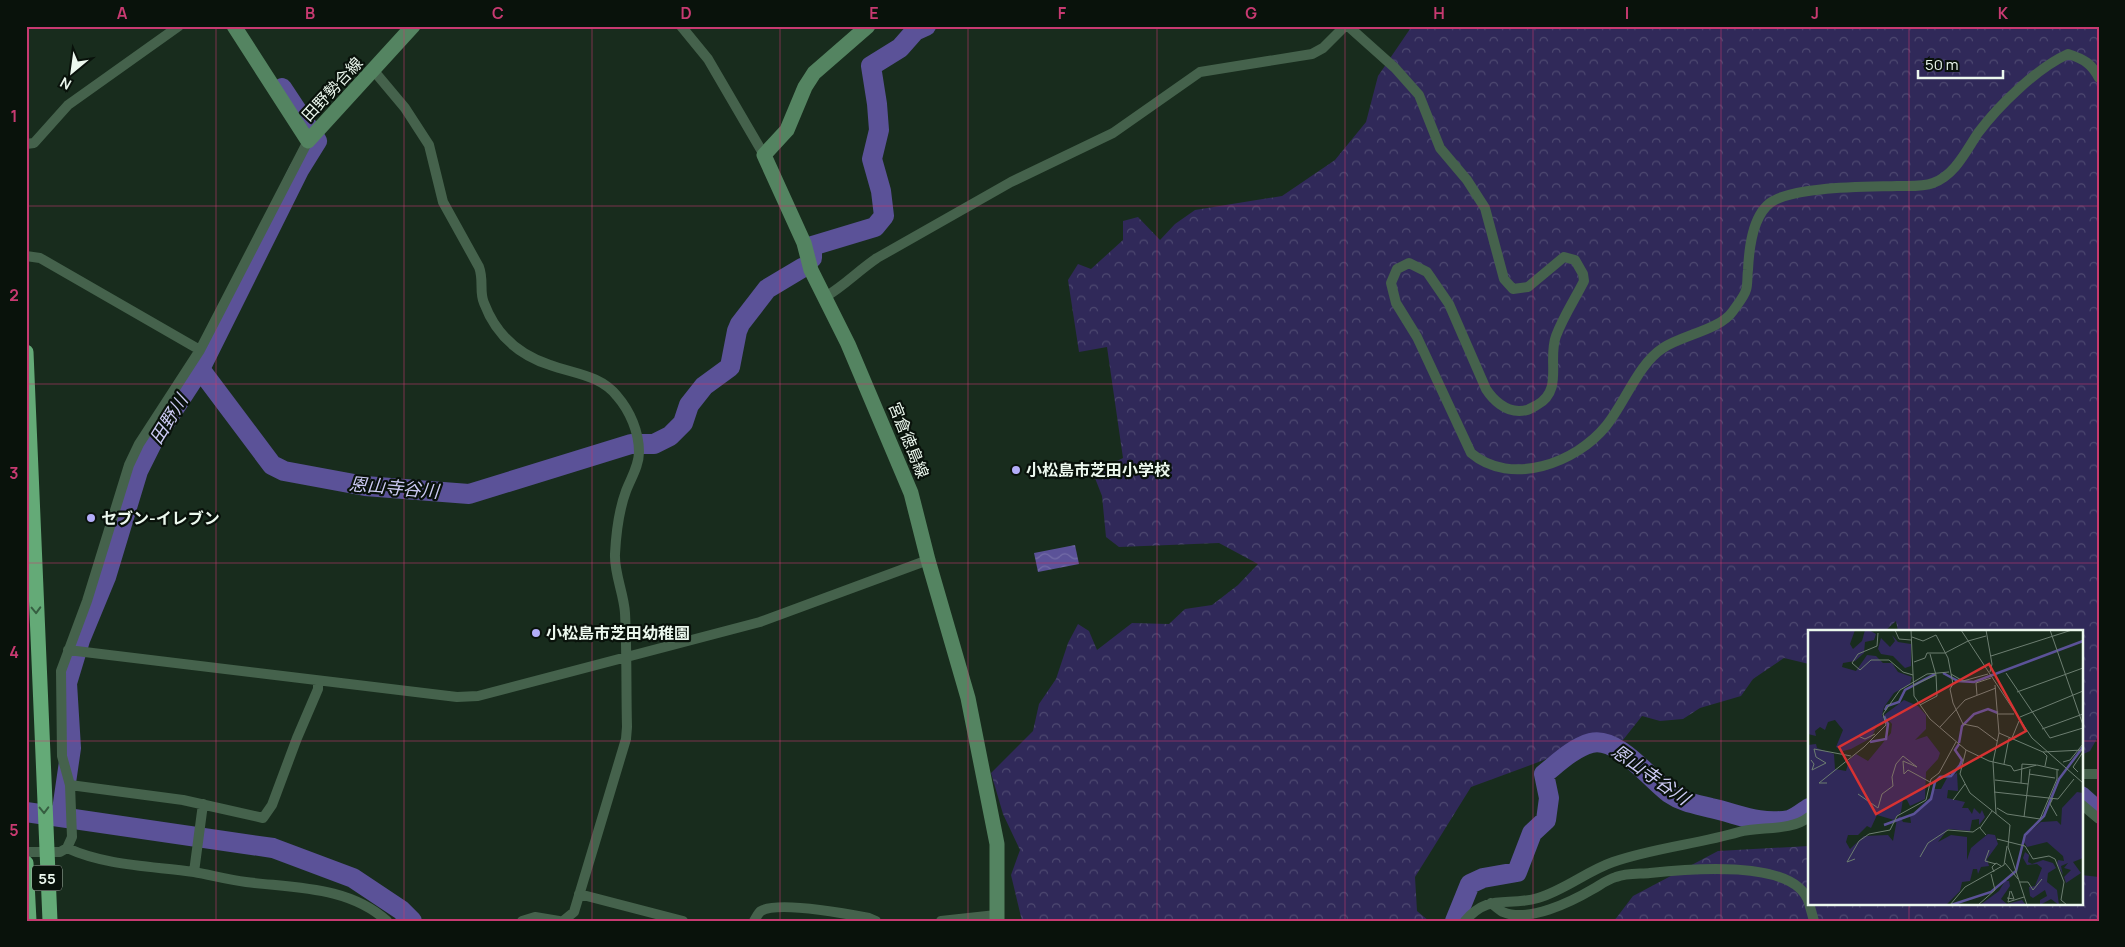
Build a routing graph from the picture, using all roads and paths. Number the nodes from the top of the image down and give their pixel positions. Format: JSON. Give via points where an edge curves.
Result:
{"nodes":[{"id":1,"x":179,"y":26,"type":"edge"},
{"id":2,"x":234,"y":26,"type":"edge"},
{"id":3,"x":413,"y":26,"type":"edge"},
{"id":4,"x":681,"y":26,"type":"edge"},
{"id":5,"x":868,"y":26,"type":"edge"},
{"id":6,"x":1347,"y":26,"type":"edge"},
{"id":7,"x":374,"y":70,"type":"junction"},
{"id":8,"x":2099,"y":78,"type":"edge"},
{"id":9,"x":308,"y":141,"type":"junction"},
{"id":10,"x":26,"y":144,"type":"edge"},
{"id":11,"x":764,"y":155,"type":"junction"},
{"id":12,"x":26,"y":256,"type":"edge"},
{"id":13,"x":825,"y":297,"type":"junction"},
{"id":14,"x":200,"y":350,"type":"junction"},
{"id":15,"x":26,"y":352,"type":"edge"},
{"id":16,"x":928,"y":560,"type":"junction"},
{"id":17,"x":74,"y":652,"type":"junction"},
{"id":18,"x":625,"y":658,"type":"junction"},
{"id":19,"x":318,"y":682,"type":"junction"},
{"id":20,"x":2082,"y":774,"type":"edge"},
{"id":21,"x":2099,"y":774,"type":"edge"},
{"id":22,"x":71,"y":788,"type":"junction"},
{"id":23,"x":2082,"y":805,"type":"edge"},
{"id":24,"x":203,"y":809,"type":"junction"},
{"id":25,"x":1808,"y":817,"type":"edge"},
{"id":26,"x":2099,"y":819,"type":"edge"},
{"id":27,"x":67,"y":848,"type":"junction"},
{"id":28,"x":26,"y":852,"type":"edge"},
{"id":29,"x":46,"y":852,"type":"junction"},
{"id":30,"x":26,"y":863,"type":"edge"},
{"id":31,"x":194,"y":868,"type":"junction"},
{"id":32,"x":579,"y":894,"type":"junction"},
{"id":33,"x":1808,"y":900,"type":"edge"},
{"id":34,"x":1491,"y":903,"type":"junction"},
{"id":35,"x":1809,"y":904,"type":"edge"},
{"id":36,"x":996,"y":918,"type":"edge"},
{"id":37,"x":29,"y":921,"type":"edge"},
{"id":38,"x":50,"y":921,"type":"edge"},
{"id":39,"x":387,"y":921,"type":"edge"},
{"id":40,"x":522,"y":921,"type":"edge"},
{"id":41,"x":561,"y":921,"type":"edge"},
{"id":42,"x":682,"y":921,"type":"edge"},
{"id":43,"x":754,"y":921,"type":"edge"},
{"id":44,"x":876,"y":921,"type":"edge"},
{"id":45,"x":941,"y":921,"type":"edge"},
{"id":46,"x":1465,"y":921,"type":"edge"},
{"id":47,"x":1814,"y":921,"type":"edge"}],
"edges":[{"from":1,"to":10,"type":"street","via":[[68,105],[34,143]]},
{"from":2,"to":9,"type":"main road","name":"田野勢合線"},
{"from":3,"to":7,"type":"main road","name":"田野勢合線"},
{"from":4,"to":11,"type":"street","via":[[708,59]]},
{"from":5,"to":11,"type":"main road","via":[[814,74],[787,130]]},
{"from":6,"to":8,"type":"street","via":[[1395,68],[1419,95],[1440,148],[1485,208],[1504,278],[1513,289],[1528,287],[1564,257],[1575,260],[1583,274],[1584,281],[1556,335],[1554,379],[1546,400],[1527,411],[1513,411],[1494,400],[1486,389],[1449,304],[1426,272],[1409,263],[1397,269],[1391,283],[1396,302],[1436,374],[1471,452],[1482,462],[1512,470],[1554,463],[1578,450],[1605,428],[1655,354],[1721,321],[1732,312],[1746,290],[1755,228],[1772,202],[1791,195],[1845,188],[1932,184],[1946,176],[2003,104],[2054,61],[2068,54],[2084,59]]},
{"from":6,"to":13,"type":"street","via":[[1312,54],[1200,72],[1113,133],[1011,182],[877,258]]},
{"from":7,"to":9,"type":"main road","name":"田野勢合線"},
{"from":7,"to":18,"type":"street","via":[[406,108],[429,144],[444,202],[479,267],[483,277],[484,304],[506,341],[549,365],[595,378],[609,387],[631,418],[639,450],[637,467],[623,504],[614,557],[625,612]]},
{"from":9,"to":14,"type":"street"},
{"from":11,"to":13,"type":"main road","name":"宮倉徳島線"},
{"from":12,"to":14,"type":"street","via":[[40,258]]},
{"from":13,"to":16,"type":"main road","name":"宮倉徳島線","via":[[879,413],[911,492]]},
{"from":14,"to":17,"type":"street","via":[[139,444],[129,466]]},
{"from":15,"to":29,"type":"highway","number":"55","one_way":true},
{"from":16,"to":18,"type":"street","via":[[760,622]]},
{"from":16,"to":36,"type":"main road","name":"宮倉徳島線","via":[[968,698],[997,844]]},
{"from":17,"to":19,"type":"street"},
{"from":17,"to":22,"type":"street","via":[[60,682],[62,756]]},
{"from":18,"to":19,"type":"street","via":[[478,696],[457,697]]},
{"from":18,"to":32,"type":"street","via":[[626,739]]},
{"from":19,"to":24,"type":"street","via":[[272,804],[263,818]]},
{"from":20,"to":21,"type":"street"},
{"from":22,"to":24,"type":"street"},
{"from":22,"to":27,"type":"street","via":[[72,837]]},
{"from":23,"to":26,"type":"street"},
{"from":24,"to":31,"type":"street"},
{"from":25,"to":34,"type":"street","via":[[1782,827],[1751,829],[1616,861],[1537,898]]},
{"from":27,"to":29,"type":"street","via":[[60,852]]},
{"from":27,"to":31,"type":"street","via":[[134,865]]},
{"from":28,"to":29,"type":"street"},
{"from":29,"to":38,"type":"highway","number":"55"},
{"from":30,"to":37,"type":"highway","number":"55"},
{"from":31,"to":39,"type":"street","via":[[245,882],[319,889],[347,898]]},
{"from":32,"to":41,"type":"street","via":[[574,912]]},
{"from":32,"to":42,"type":"street"},
{"from":33,"to":34,"type":"street","via":[[1804,890],[1789,880],[1744,870],[1696,868],[1616,876],[1566,904],[1536,912],[1515,915],[1502,912]]},
{"from":34,"to":46,"type":"street","via":[[1476,908]]},
{"from":35,"to":47,"type":"street"},
{"from":36,"to":45,"type":"street"},
{"from":40,"to":41,"type":"street","via":[[535,917]]},
{"from":43,"to":44,"type":"street","via":[[760,912],[767,909],[802,908]]}]}
